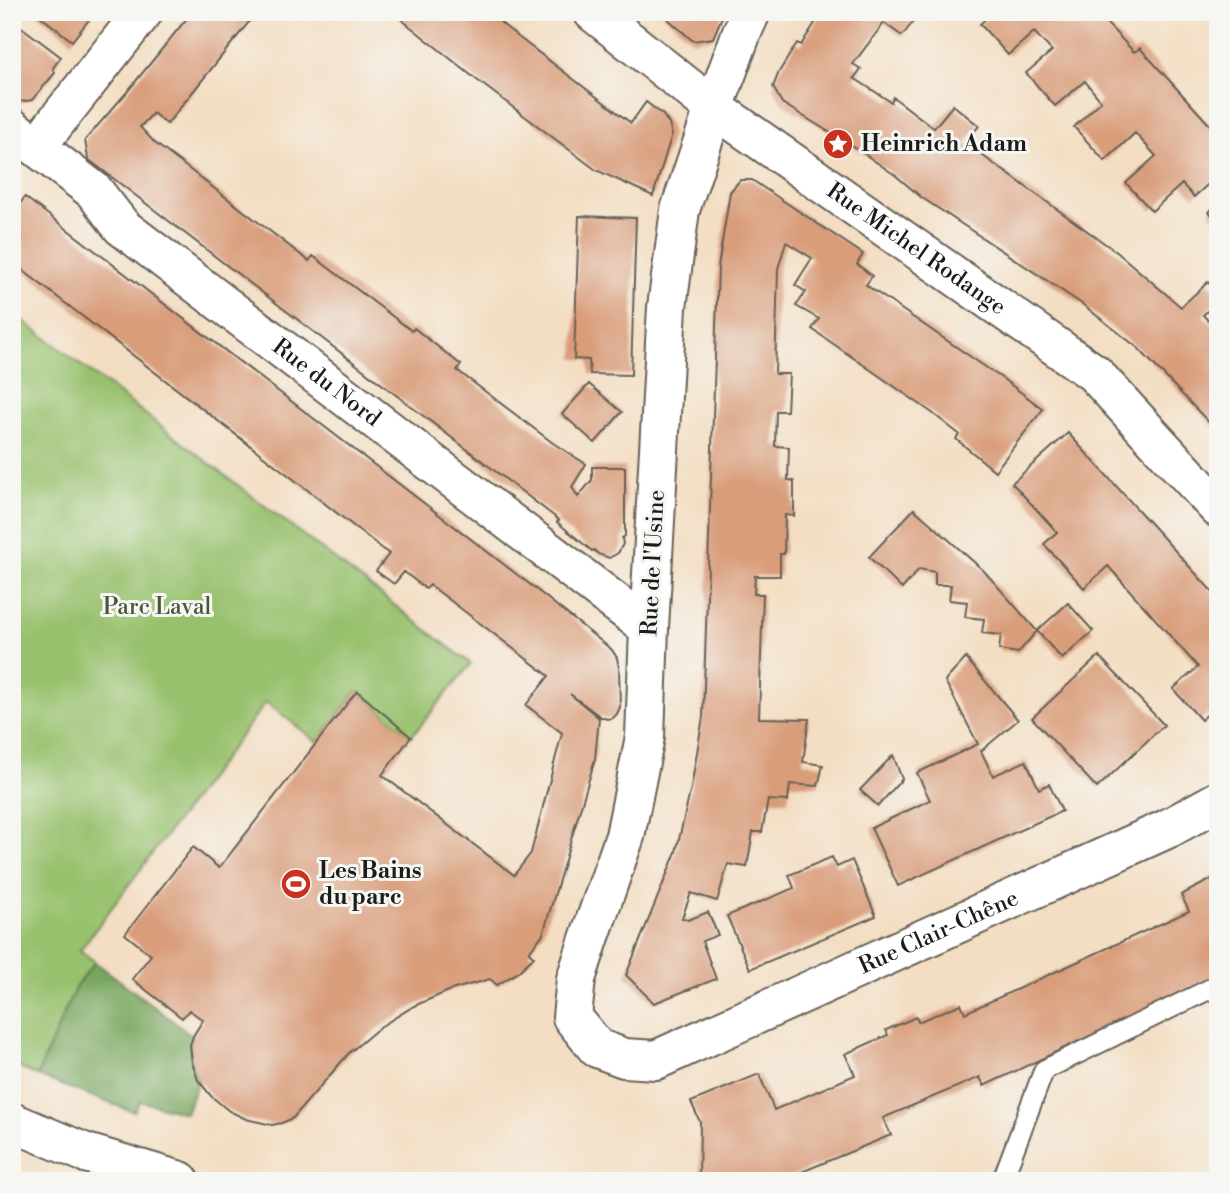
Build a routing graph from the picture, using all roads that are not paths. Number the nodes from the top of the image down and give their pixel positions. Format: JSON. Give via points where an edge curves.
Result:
{"nodes":[{"id":1,"x":143,"y":12,"type":"edge"},
{"id":2,"x":593,"y":12,"type":"edge"},
{"id":3,"x":751,"y":12,"type":"edge"},
{"id":4,"x":714,"y":108,"type":"junction"},
{"id":5,"x":24,"y":137,"type":"edge"},
{"id":6,"x":1218,"y":508,"type":"edge"},
{"id":7,"x":649,"y":628,"type":"junction"},
{"id":8,"x":1218,"y":801,"type":"edge"},
{"id":9,"x":1218,"y":985,"type":"edge"},
{"id":10,"x":656,"y":1060,"type":"joint"},
{"id":11,"x":12,"y":1122,"type":"edge"},
{"id":12,"x":180,"y":1181,"type":"edge"},
{"id":13,"x":1002,"y":1181,"type":"edge"}],
"edges":[{"from":1,"to":5,"type":"street"},
{"from":2,"to":4,"type":"street","name":"Rue Michel Rodange"},
{"from":3,"to":4,"type":"street","name":"Rue de l'Usine"},
{"from":4,"to":6,"type":"street","name":"Rue Michel Rodange","via":[[1094,373]]},
{"from":4,"to":7,"type":"street","name":"Rue de l'Usine","via":[[680,210],[669,293]]},
{"from":5,"to":7,"type":"street","name":"Rue du Nord","via":[[94,191],[122,227]]},
{"from":7,"to":10,"type":"street","name":"Rue de l'Usine","via":[[645,737],[625,836],[576,979],[572,1017],[597,1048],[624,1058]]},
{"from":8,"to":10,"type":"street","name":"Rue Clair-Chêne","via":[[1169,828]]},
{"from":9,"to":13,"type":"lane","via":[[1044,1070]]},
{"from":11,"to":12,"type":"street","via":[[86,1153]]}]}
